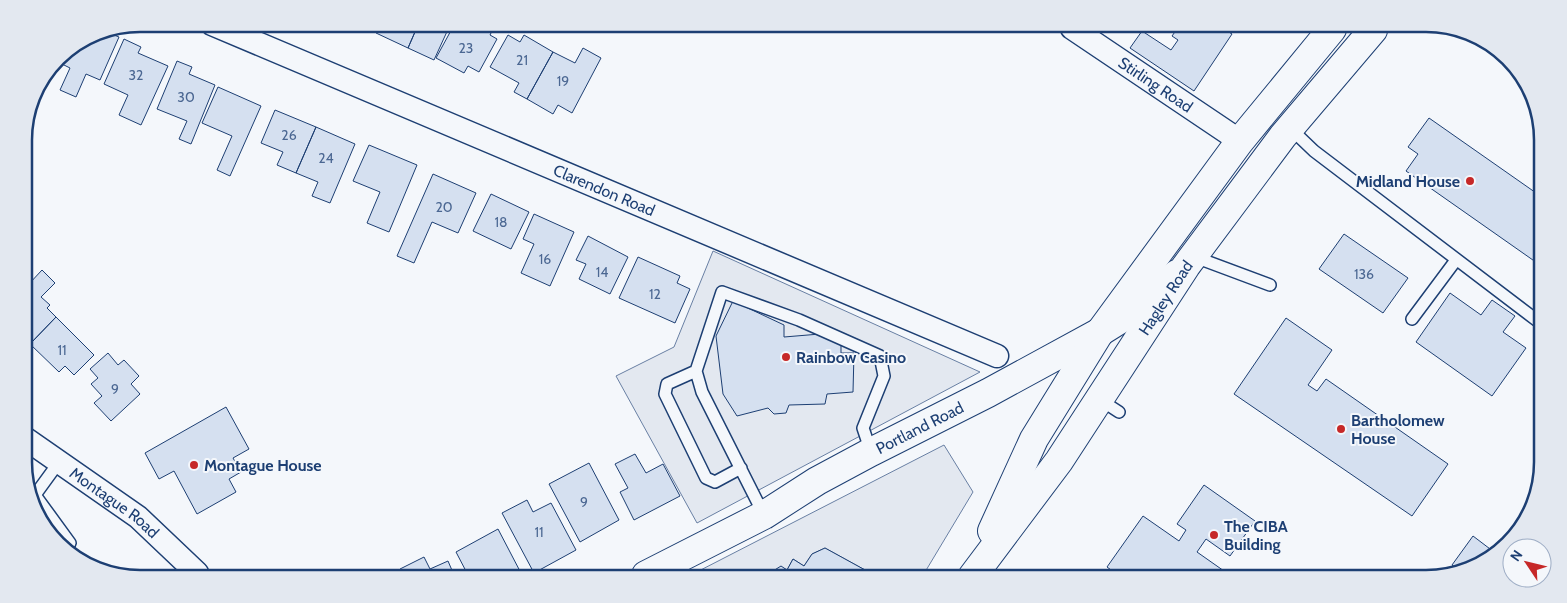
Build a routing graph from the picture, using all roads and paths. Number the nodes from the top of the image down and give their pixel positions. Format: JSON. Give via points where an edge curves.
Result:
{"nodes":[{"id":1,"x":1078,"y":32,"type":"edge"},
{"id":2,"x":1329,"y":32,"type":"edge"},
{"id":3,"x":1371,"y":32,"type":"edge"},
{"id":4,"x":233,"y":33,"type":"edge"},
{"id":5,"x":1290,"y":128,"type":"junction"},
{"id":6,"x":1240,"y":141,"type":"junction"},
{"id":7,"x":1456,"y":260,"type":"junction"},
{"id":8,"x":1191,"y":262,"type":"junction"},
{"id":9,"x":1270,"y":285,"type":"dead end"},
{"id":10,"x":1412,"y":318,"type":"dead end"},
{"id":11,"x":1534,"y":318,"type":"edge"},
{"id":12,"x":1100,"y":332,"type":"junction"},
{"id":13,"x":997,"y":356,"type":"dead end"},
{"id":14,"x":696,"y":371,"type":"junction"},
{"id":15,"x":32,"y":443,"type":"edge"},
{"id":16,"x":872,"y":452,"type":"junction"},
{"id":17,"x":59,"y":462,"type":"junction"},
{"id":18,"x":741,"y":468,"type":"junction"},
{"id":19,"x":36,"y":489,"type":"edge"},
{"id":20,"x":43,"y":509,"type":"edge"},
{"id":21,"x":764,"y":515,"type":"junction"},
{"id":22,"x":70,"y":543,"type":"dead end"},
{"id":23,"x":194,"y":570,"type":"edge"},
{"id":24,"x":658,"y":570,"type":"edge"},
{"id":25,"x":975,"y":570,"type":"edge"},
{"id":26,"x":977,"y":570,"type":"edge"}],
"edges":[{"from":1,"to":6,"type":"street","name":"Stirling Road"},
{"from":2,"to":6,"type":"main road","name":"Hagley Road"},
{"from":3,"to":5,"type":"main road","name":"Hagley Road"},
{"from":4,"to":13,"type":"street","name":"Clarendon Road"},
{"from":5,"to":7,"type":"lane","via":[[1314,151]]},
{"from":5,"to":8,"type":"main road","name":"Hagley Road"},
{"from":6,"to":12,"type":"main road","name":"Hagley Road"},
{"from":7,"to":10,"type":"lane"},
{"from":7,"to":11,"type":"lane"},
{"from":8,"to":9,"type":"lane"},
{"from":8,"to":12,"type":"main road","name":"Portland Road","via":[[1132,312]]},
{"from":8,"to":26,"type":"main road","name":"Hagley Road","via":[[1109,406],[1058,461]]},
{"from":12,"to":16,"type":"main road","name":"Portland Road"},
{"from":12,"to":25,"type":"main road","name":"Hagley Road","via":[[1034,439]]},
{"from":14,"to":16,"type":"lane","via":[[722,292],[799,320],[880,356],[884,376],[863,428]]},
{"from":14,"to":18,"type":"lane","via":[[702,392]]},
{"from":14,"to":18,"type":"lane","via":[[667,384],[665,394],[706,478],[715,482]]},
{"from":15,"to":17,"type":"street","name":"Montague Road"},
{"from":16,"to":21,"type":"main road","name":"Portland Road","via":[[817,481]]},
{"from":17,"to":19,"type":"lane"},
{"from":17,"to":23,"type":"street","name":"Montague Road","via":[[138,518]]},
{"from":18,"to":21,"type":"lane"},
{"from":20,"to":22,"type":"lane"},
{"from":21,"to":24,"type":"main road","name":"Portland Road"}]}
